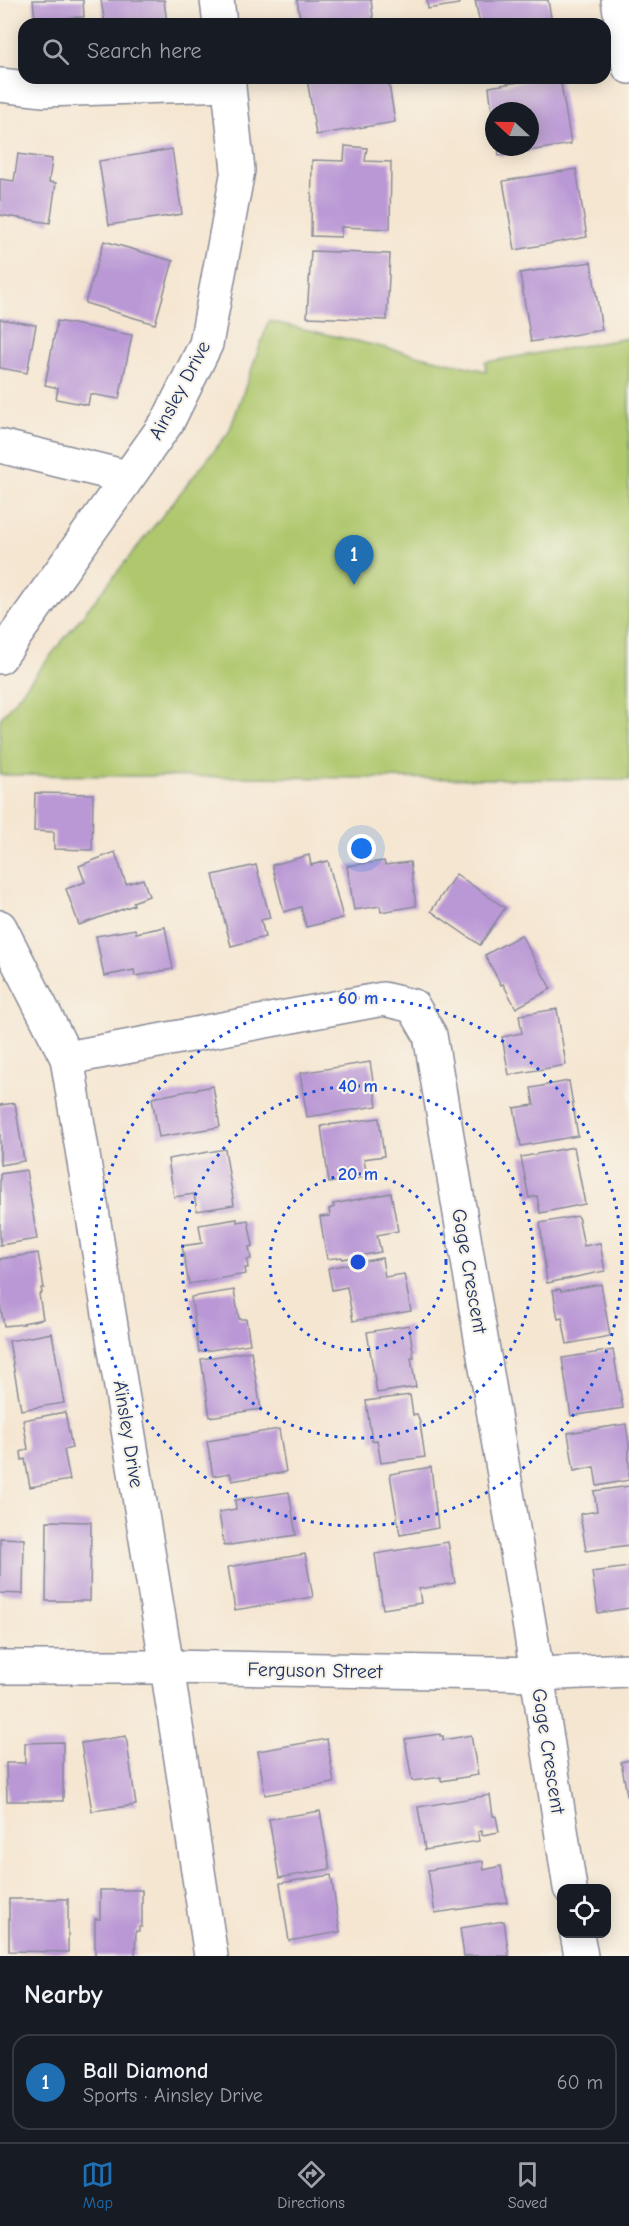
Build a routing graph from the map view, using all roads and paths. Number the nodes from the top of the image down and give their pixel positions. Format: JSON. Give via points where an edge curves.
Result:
{"nodes":[{"id":1,"x":217,"y":0,"type":"edge"},
{"id":2,"x":618,"y":0,"type":"edge"},
{"id":3,"x":219,"y":18,"type":"edge"},
{"id":4,"x":629,"y":67,"type":"edge"},
{"id":5,"x":167,"y":84,"type":"edge"},
{"id":6,"x":228,"y":84,"type":"edge"},
{"id":7,"x":0,"y":85,"type":"edge"},
{"id":8,"x":0,"y":446,"type":"edge"},
{"id":9,"x":127,"y":477,"type":"junction"},
{"id":10,"x":0,"y":657,"type":"edge"},
{"id":11,"x":0,"y":927,"type":"edge"},
{"id":12,"x":67,"y":1058,"type":"junction"},
{"id":13,"x":0,"y":1667,"type":"edge"},
{"id":14,"x":167,"y":1667,"type":"junction"},
{"id":15,"x":629,"y":1670,"type":"edge"},
{"id":16,"x":537,"y":1674,"type":"junction"},
{"id":17,"x":569,"y":1884,"type":"edge"},
{"id":18,"x":578,"y":1938,"type":"edge"},
{"id":19,"x":211,"y":1956,"type":"edge"},
{"id":20,"x":581,"y":1956,"type":"edge"}],
"edges":[{"from":1,"to":3,"type":"street"},
{"from":2,"to":4,"type":"street"},
{"from":5,"to":7,"type":"street","via":[[44,90]]},
{"from":6,"to":9,"type":"street","name":"Ainsley Drive","via":[[238,170],[206,344],[168,421]]},
{"from":8,"to":9,"type":"street"},
{"from":9,"to":10,"type":"street","name":"Ainsley Drive"},
{"from":11,"to":12,"type":"street","name":"Ainsley Drive"},
{"from":12,"to":14,"type":"street","name":"Ainsley Drive"},
{"from":12,"to":16,"type":"street","name":"Gage Crescent","via":[[383,999],[413,1006],[430,1035]]},
{"from":13,"to":14,"type":"street","name":"Ferguson Street"},
{"from":14,"to":16,"type":"street","name":"Ferguson Street"},
{"from":14,"to":19,"type":"street","name":"Ainsley Drive"},
{"from":15,"to":16,"type":"street","name":"Ferguson Street"},
{"from":16,"to":17,"type":"street","name":"Gage Crescent"},
{"from":18,"to":20,"type":"street"}]}
